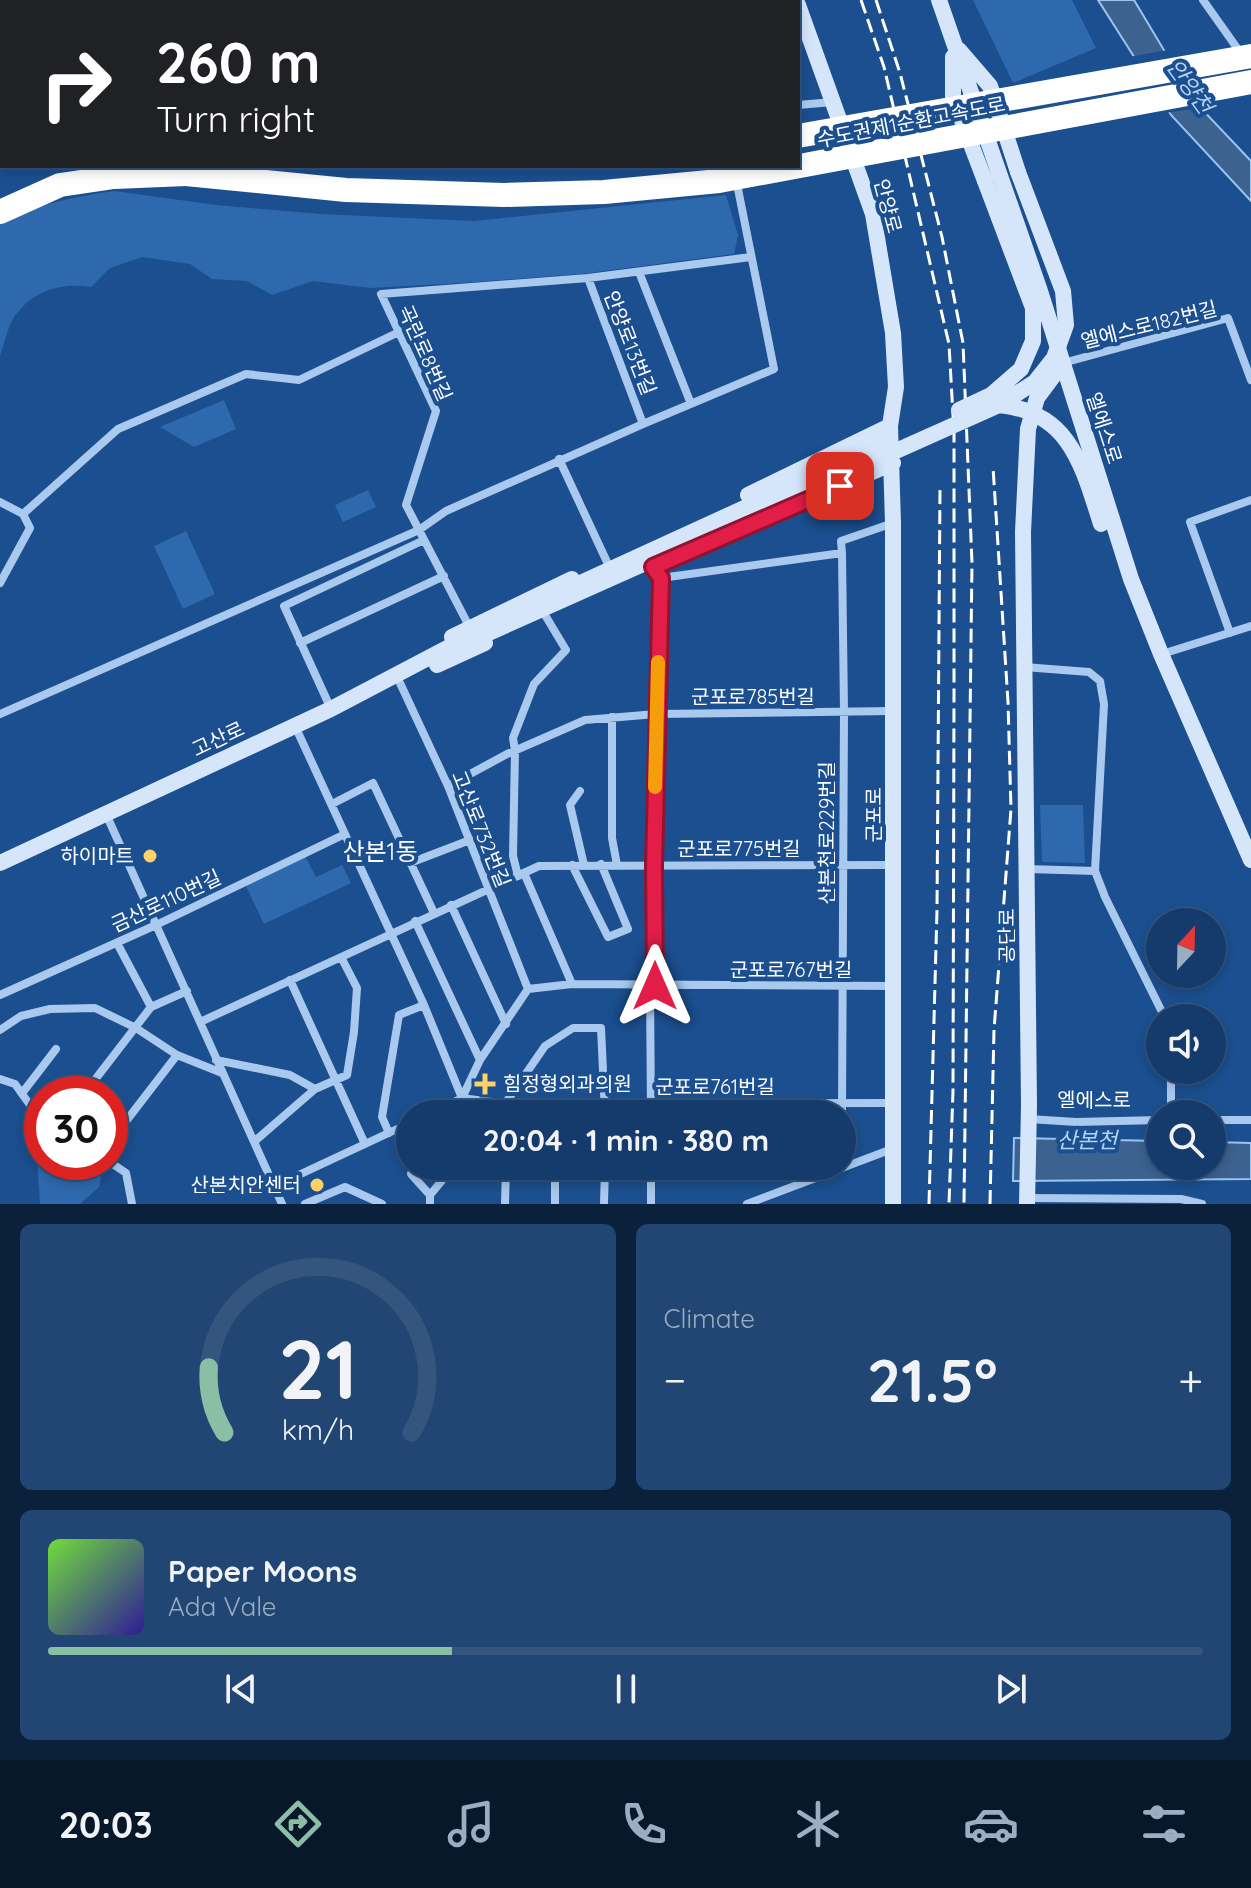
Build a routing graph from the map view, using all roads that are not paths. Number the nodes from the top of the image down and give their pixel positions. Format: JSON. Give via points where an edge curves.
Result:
{"nodes":[{"id":1,"x":939,"y":0,"type":"edge"},
{"id":2,"x":1203,"y":0,"type":"edge"},
{"id":3,"x":800,"y":10,"type":"edge"},
{"id":4,"x":953,"y":43,"type":"junction"},
{"id":5,"x":1251,"y":56,"type":"edge"},
{"id":6,"x":1251,"y":67,"type":"edge"},
{"id":7,"x":1251,"y":82,"type":"edge"},
{"id":8,"x":834,"y":102,"type":"junction"},
{"id":9,"x":800,"y":105,"type":"edge"},
{"id":10,"x":800,"y":136,"type":"edge"},
{"id":11,"x":800,"y":166,"type":"edge"},
{"id":12,"x":158,"y":168,"type":"edge"},
{"id":13,"x":734,"y":168,"type":"edge"},
{"id":14,"x":789,"y":168,"type":"edge"},
{"id":15,"x":186,"y":174,"type":"junction"},
{"id":16,"x":0,"y":212,"type":"edge"},
{"id":17,"x":751,"y":257,"type":"junction"},
{"id":18,"x":639,"y":272,"type":"junction"},
{"id":19,"x":588,"y":278,"type":"junction"},
{"id":20,"x":399,"y":332,"type":"junction"},
{"id":21,"x":1063,"y":363,"type":"junction"},
{"id":22,"x":1251,"y":380,"type":"edge"},
{"id":23,"x":691,"y":404,"type":"junction"},
{"id":24,"x":999,"y":405,"type":"junction"},
{"id":25,"x":643,"y":424,"type":"junction"},
{"id":26,"x":890,"y":426,"type":"junction"},
{"id":27,"x":559,"y":459,"type":"junction"},
{"id":28,"x":893,"y":463,"type":"junction"},
{"id":29,"x":1251,"y":500,"type":"edge"},
{"id":30,"x":0,"y":502,"type":"edge"},
{"id":31,"x":23,"y":514,"type":"junction"},
{"id":32,"x":893,"y":523,"type":"junction"},
{"id":33,"x":419,"y":530,"type":"junction"},
{"id":34,"x":424,"y":540,"type":"junction"},
{"id":35,"x":842,"y":553,"type":"junction"},
{"id":36,"x":607,"y":562,"type":"junction"},
{"id":37,"x":657,"y":572,"type":"junction"},
{"id":38,"x":444,"y":576,"type":"junction"},
{"id":39,"x":1131,"y":579,"type":"junction"},
{"id":40,"x":0,"y":583,"type":"edge"},
{"id":41,"x":545,"y":615,"type":"junction"},
{"id":42,"x":1251,"y":626,"type":"edge"},
{"id":43,"x":470,"y":628,"type":"junction"},
{"id":44,"x":1230,"y":633,"type":"junction"},
{"id":45,"x":300,"y":643,"type":"junction"},
{"id":46,"x":451,"y":646,"type":"junction"},
{"id":47,"x":1161,"y":654,"type":"junction"},
{"id":48,"x":1023,"y":667,"type":"junction"},
{"id":49,"x":400,"y":683,"type":"junction"},
{"id":50,"x":362,"y":694,"type":"junction"},
{"id":51,"x":331,"y":709,"type":"junction"},
{"id":52,"x":893,"y":711,"type":"junction"},
{"id":53,"x":844,"y":712,"type":"junction"},
{"id":54,"x":0,"y":714,"type":"edge"},
{"id":55,"x":656,"y":714,"type":"junction"},
{"id":56,"x":612,"y":717,"type":"junction"},
{"id":57,"x":295,"y":726,"type":"junction"},
{"id":58,"x":515,"y":751,"type":"junction"},
{"id":59,"x":448,"y":786,"type":"junction"},
{"id":60,"x":580,"y":791,"type":"dead end"},
{"id":61,"x":332,"y":804,"type":"junction"},
{"id":62,"x":106,"y":814,"type":"junction"},
{"id":63,"x":345,"y":834,"type":"junction"},
{"id":64,"x":470,"y":840,"type":"junction"},
{"id":65,"x":1251,"y":860,"type":"edge"},
{"id":66,"x":0,"y":863,"type":"edge"},
{"id":67,"x":410,"y":863,"type":"junction"},
{"id":68,"x":601,"y":864,"type":"junction"},
{"id":69,"x":894,"y":864,"type":"junction"},
{"id":70,"x":572,"y":865,"type":"junction"},
{"id":71,"x":584,"y":865,"type":"junction"},
{"id":72,"x":617,"y":865,"type":"junction"},
{"id":73,"x":654,"y":865,"type":"junction"},
{"id":74,"x":844,"y":866,"type":"junction"},
{"id":75,"x":1027,"y":869,"type":"junction"},
{"id":76,"x":1095,"y":871,"type":"junction"},
{"id":77,"x":521,"y":874,"type":"junction"},
{"id":78,"x":488,"y":889,"type":"junction"},
{"id":79,"x":451,"y":905,"type":"junction"},
{"id":80,"x":434,"y":913,"type":"junction"},
{"id":81,"x":415,"y":921,"type":"junction"},
{"id":82,"x":156,"y":925,"type":"junction"},
{"id":83,"x":391,"y":934,"type":"junction"},
{"id":84,"x":117,"y":943,"type":"junction"},
{"id":85,"x":341,"y":957,"type":"junction"},
{"id":86,"x":290,"y":980,"type":"junction"},
{"id":87,"x":572,"y":984,"type":"junction"},
{"id":88,"x":653,"y":986,"type":"junction"},
{"id":89,"x":841,"y":986,"type":"junction"},
{"id":90,"x":894,"y":986,"type":"junction"},
{"id":91,"x":528,"y":989,"type":"junction"},
{"id":92,"x":187,"y":991,"type":"junction"},
{"id":93,"x":0,"y":995,"type":"edge"},
{"id":94,"x":1158,"y":1004,"type":"edge"},
{"id":95,"x":424,"y":1005,"type":"junction"},
{"id":96,"x":151,"y":1007,"type":"junction"},
{"id":97,"x":200,"y":1022,"type":"junction"},
{"id":98,"x":506,"y":1024,"type":"junction"},
{"id":99,"x":136,"y":1028,"type":"junction"},
{"id":100,"x":0,"y":1030,"type":"edge"},
{"id":101,"x":56,"y":1049,"type":"dead end"},
{"id":102,"x":177,"y":1055,"type":"junction"},
{"id":103,"x":216,"y":1060,"type":"junction"},
{"id":104,"x":480,"y":1060,"type":"junction"},
{"id":105,"x":223,"y":1073,"type":"junction"},
{"id":106,"x":98,"y":1076,"type":"edge"},
{"id":107,"x":0,"y":1079,"type":"edge"},
{"id":108,"x":335,"y":1081,"type":"junction"},
{"id":109,"x":315,"y":1089,"type":"junction"},
{"id":110,"x":23,"y":1092,"type":"joint"},
{"id":111,"x":462,"y":1098,"type":"junction"},
{"id":112,"x":459,"y":1100,"type":"edge"},
{"id":113,"x":477,"y":1100,"type":"edge"},
{"id":114,"x":510,"y":1100,"type":"edge"},
{"id":115,"x":605,"y":1100,"type":"edge"},
{"id":116,"x":651,"y":1100,"type":"edge"},
{"id":117,"x":842,"y":1100,"type":"edge"},
{"id":118,"x":856,"y":1103,"type":"edge"},
{"id":119,"x":894,"y":1103,"type":"junction"},
{"id":120,"x":128,"y":1119,"type":"edge"},
{"id":121,"x":1146,"y":1120,"type":"edge"},
{"id":122,"x":1226,"y":1120,"type":"edge"},
{"id":123,"x":1251,"y":1120,"type":"edge"},
{"id":124,"x":1029,"y":1125,"type":"junction"},
{"id":125,"x":396,"y":1130,"type":"edge"},
{"id":126,"x":389,"y":1133,"type":"junction"},
{"id":127,"x":255,"y":1141,"type":"junction"},
{"id":128,"x":365,"y":1144,"type":"junction"},
{"id":129,"x":894,"y":1144,"type":"junction"},
{"id":130,"x":856,"y":1160,"type":"edge"},
{"id":131,"x":127,"y":1180,"type":"edge"},
{"id":132,"x":416,"y":1180,"type":"edge"},
{"id":133,"x":444,"y":1180,"type":"edge"},
{"id":134,"x":506,"y":1180,"type":"edge"},
{"id":135,"x":555,"y":1180,"type":"edge"},
{"id":136,"x":605,"y":1180,"type":"edge"},
{"id":137,"x":651,"y":1180,"type":"edge"},
{"id":138,"x":808,"y":1180,"type":"edge"},
{"id":139,"x":275,"y":1186,"type":"junction"},
{"id":140,"x":1027,"y":1195,"type":"edge"},
{"id":141,"x":893,"y":1198,"type":"edge"},
{"id":142,"x":430,"y":1199,"type":"edge"},
{"id":143,"x":132,"y":1204,"type":"edge"},
{"id":144,"x":282,"y":1204,"type":"edge"},
{"id":145,"x":305,"y":1204,"type":"edge"},
{"id":146,"x":382,"y":1204,"type":"edge"},
{"id":147,"x":505,"y":1204,"type":"edge"},
{"id":148,"x":555,"y":1204,"type":"edge"},
{"id":149,"x":604,"y":1204,"type":"edge"},
{"id":150,"x":651,"y":1204,"type":"edge"},
{"id":151,"x":747,"y":1204,"type":"edge"},
{"id":152,"x":1202,"y":1204,"type":"edge"}],
"edges":[{"from":1,"to":4,"type":"street","name":"엘에스로"},
{"from":2,"to":6,"type":"street"},
{"from":3,"to":8,"type":"street","name":"안양로"},
{"from":4,"to":21,"type":"street","name":"엘에스로"},
{"from":4,"to":24,"type":"street","bridge":true,"via":[[990,86],[1063,291],[1066,325],[1054,358],[1035,382]]},
{"from":4,"to":46,"type":"street","bridge":true,"via":[[953,97],[1033,308],[1033,341],[1021,369],[991,395]]},
{"from":5,"to":10,"type":"highway","name":"수도권제1순환고속도로","bridge":true},
{"from":7,"to":11,"type":"highway","name":"수도권제1순환고속도로","bridge":true},
{"from":8,"to":9,"type":"street"},
{"from":8,"to":26,"type":"street","name":"안양로","via":[[873,214],[893,333],[896,387]]},
{"from":12,"to":15,"type":"highway","name":"수도권제1순환고속도로"},
{"from":13,"to":17,"type":"street","name":"안양로13번길"},
{"from":14,"to":15,"type":"highway","name":"수도권제1순환고속도로","bridge":true,"via":[[604,192],[504,195],[346,190]]},
{"from":15,"to":16,"type":"highway","via":[[60,185]]},
{"from":17,"to":18,"type":"street","name":"안양로13번길"},
{"from":17,"to":23,"type":"street","name":"안양로13번길","via":[[774,369]]},
{"from":18,"to":19,"type":"street","name":"안양로13번길"},
{"from":18,"to":23,"type":"street"},
{"from":19,"to":20,"type":"street","name":"곡란로8번길","via":[[381,294]]},
{"from":19,"to":25,"type":"street","name":"안양로13번길"},
{"from":20,"to":31,"type":"street","via":[[299,380],[246,374],[118,429]]},
{"from":20,"to":33,"type":"street","name":"곡란로8번길","via":[[436,411],[406,505]]},
{"from":21,"to":22,"type":"street","name":"엘에스로182번길","via":[[1228,318]]},
{"from":21,"to":39,"type":"street","name":"엘에스로"},
{"from":21,"to":48,"type":"street","name":"공단로","via":[[1037,398],[1028,429]]},
{"from":23,"to":25,"type":"street","name":"안양로13번길"},
{"from":24,"to":39,"type":"street","bridge":true,"via":[[1032,411],[1060,431],[1076,452],[1101,524]]},
{"from":24,"to":46,"type":"street","bridge":true},
{"from":25,"to":27,"type":"street"},
{"from":26,"to":28,"type":"street","name":"군포로"},
{"from":26,"to":36,"type":"street"},
{"from":27,"to":33,"type":"street","via":[[446,511]]},
{"from":27,"to":36,"type":"street"},
{"from":28,"to":32,"type":"street","name":"군포로"},
{"from":28,"to":37,"type":"street"},
{"from":29,"to":44,"type":"street","via":[[1190,522]]},
{"from":30,"to":31,"type":"street"},
{"from":31,"to":40,"type":"street","via":[[30,528]]},
{"from":32,"to":35,"type":"street","via":[[841,541]]},
{"from":32,"to":52,"type":"street","name":"군포로"},
{"from":33,"to":34,"type":"street","name":"곡란로8번길"},
{"from":33,"to":54,"type":"street"},
{"from":34,"to":38,"type":"street","name":"곡란로8번길"},
{"from":34,"to":45,"type":"street","via":[[284,606]]},
{"from":35,"to":37,"type":"street"},
{"from":35,"to":53,"type":"street","name":"산본천로229번길"},
{"from":36,"to":43,"type":"street"},
{"from":37,"to":41,"type":"street"},
{"from":37,"to":55,"type":"street"},
{"from":38,"to":43,"type":"street","name":"곡란로8번길"},
{"from":38,"to":45,"type":"street"},
{"from":39,"to":47,"type":"street","name":"엘에스로"},
{"from":41,"to":49,"type":"street"},
{"from":41,"to":58,"type":"street","via":[[566,650],[534,684],[513,738]]},
{"from":42,"to":44,"type":"street"},
{"from":43,"to":50,"type":"street","via":[[388,667]]},
{"from":44,"to":47,"type":"street"},
{"from":45,"to":51,"type":"street"},
{"from":46,"to":50,"type":"street","name":"고산로"},
{"from":47,"to":65,"type":"street","name":"엘에스로"},
{"from":48,"to":75,"type":"street","name":"공단로"},
{"from":48,"to":76,"type":"street","via":[[1089,672],[1100,681],[1104,704]]},
{"from":49,"to":50,"type":"street"},
{"from":49,"to":59,"type":"street","name":"고산로732번길"},
{"from":50,"to":51,"type":"street","name":"고산로"},
{"from":51,"to":57,"type":"street","name":"고산로"},
{"from":52,"to":53,"type":"street","name":"군포로785번길"},
{"from":52,"to":69,"type":"street","name":"군포로"},
{"from":53,"to":55,"type":"street","name":"군포로785번길"},
{"from":53,"to":74,"type":"street","name":"산본천로229번길"},
{"from":55,"to":56,"type":"street","name":"군포로785번길"},
{"from":55,"to":73,"type":"street"},
{"from":56,"to":58,"type":"street","name":"군포로785번길","via":[[585,720]]},
{"from":56,"to":72,"type":"street","via":[[612,838]]},
{"from":57,"to":61,"type":"street"},
{"from":57,"to":62,"type":"street","name":"고산로"},
{"from":58,"to":59,"type":"street","name":"군포로785번길"},
{"from":58,"to":77,"type":"street","via":[[513,856]]},
{"from":59,"to":64,"type":"street","name":"고산로732번길"},
{"from":60,"to":71,"type":"street","via":[[570,805]]},
{"from":61,"to":63,"type":"street"},
{"from":61,"to":67,"type":"street","via":[[373,783]]},
{"from":62,"to":66,"type":"street","name":"고산로"},
{"from":62,"to":82,"type":"street"},
{"from":63,"to":82,"type":"street","name":"금산로110번길"},
{"from":63,"to":83,"type":"street"},
{"from":64,"to":67,"type":"street"},
{"from":64,"to":78,"type":"street","name":"고산로732번길"},
{"from":67,"to":80,"type":"street"},
{"from":68,"to":70,"type":"street","via":[[628,929],[608,937]]},
{"from":68,"to":71,"type":"street","name":"군포로775번길"},
{"from":68,"to":72,"type":"street","name":"군포로775번길"},
{"from":69,"to":74,"type":"street","name":"군포로775번길"},
{"from":69,"to":90,"type":"street","name":"군포로"},
{"from":70,"to":71,"type":"street","name":"군포로775번길"},
{"from":70,"to":77,"type":"street","name":"군포로775번길","via":[[539,866]]},
{"from":72,"to":73,"type":"street","name":"군포로775번길"},
{"from":73,"to":74,"type":"street","name":"군포로775번길"},
{"from":73,"to":88,"type":"street"},
{"from":74,"to":89,"type":"street","name":"산본천로229번길"},
{"from":75,"to":76,"type":"street"},
{"from":75,"to":124,"type":"street","name":"공단로"},
{"from":76,"to":94,"type":"street"},
{"from":77,"to":78,"type":"street","name":"군포로775번길"},
{"from":77,"to":87,"type":"street"},
{"from":78,"to":79,"type":"street","name":"군포로775번길"},
{"from":78,"to":91,"type":"street","name":"고산로732번길"},
{"from":79,"to":80,"type":"street","name":"군포로775번길"},
{"from":79,"to":98,"type":"street"},
{"from":80,"to":81,"type":"street","name":"군포로775번길"},
{"from":81,"to":83,"type":"street","name":"군포로775번길"},
{"from":81,"to":104,"type":"street"},
{"from":82,"to":84,"type":"street","name":"금산로110번길"},
{"from":82,"to":92,"type":"street"},
{"from":83,"to":85,"type":"street","name":"군포로775번길"},
{"from":83,"to":95,"type":"street"},
{"from":84,"to":93,"type":"street","name":"금산로110번길"},
{"from":84,"to":96,"type":"street"},
{"from":85,"to":86,"type":"street","name":"군포로775번길"},
{"from":85,"to":108,"type":"street","via":[[357,988],[347,1075]]},
{"from":86,"to":97,"type":"street","name":"군포로775번길"},
{"from":86,"to":108,"type":"street"},
{"from":87,"to":88,"type":"street","name":"군포로767번길"},
{"from":87,"to":91,"type":"street","name":"군포로767번길"},
{"from":88,"to":89,"type":"street","name":"군포로767번길"},
{"from":88,"to":116,"type":"street"},
{"from":89,"to":90,"type":"street","name":"군포로767번길"},
{"from":89,"to":117,"type":"street","name":"산본천로229번길"},
{"from":90,"to":119,"type":"street","name":"군포로"},
{"from":91,"to":98,"type":"street"},
{"from":92,"to":96,"type":"street"},
{"from":92,"to":97,"type":"street"},
{"from":95,"to":111,"type":"street"},
{"from":95,"to":126,"type":"street","via":[[399,1015],[382,1117]]},
{"from":96,"to":99,"type":"street"},
{"from":97,"to":103,"type":"street"},
{"from":98,"to":104,"type":"street"},
{"from":99,"to":100,"type":"street","via":[[95,1008],[35,1012]]},
{"from":99,"to":102,"type":"street"},
{"from":99,"to":106,"type":"street"},
{"from":101,"to":110,"type":"street"},
{"from":102,"to":105,"type":"street"},
{"from":102,"to":120,"type":"street"},
{"from":103,"to":105,"type":"street"},
{"from":103,"to":109,"type":"street","via":[[290,1075]]},
{"from":104,"to":111,"type":"street"},
{"from":105,"to":127,"type":"street"},
{"from":107,"to":110,"type":"street"},
{"from":108,"to":109,"type":"street"},
{"from":108,"to":128,"type":"street"},
{"from":109,"to":127,"type":"street"},
{"from":111,"to":112,"type":"street"},
{"from":111,"to":113,"type":"street","name":"군포로761번길"},
{"from":114,"to":115,"type":"street","via":[[545,1046],[573,1028],[601,1028]]},
{"from":118,"to":119,"type":"street","name":"군포로761번길"},
{"from":119,"to":129,"type":"street","name":"군포로"},
{"from":121,"to":124,"type":"street","name":"엘에스로"},
{"from":122,"to":123,"type":"street"},
{"from":124,"to":140,"type":"street","name":"공단로"},
{"from":125,"to":126,"type":"street"},
{"from":126,"to":128,"type":"street"},
{"from":127,"to":139,"type":"street"},
{"from":128,"to":139,"type":"street"},
{"from":129,"to":130,"type":"street"},
{"from":129,"to":141,"type":"street","name":"군포로"},
{"from":131,"to":143,"type":"street"},
{"from":132,"to":142,"type":"street"},
{"from":133,"to":142,"type":"street"},
{"from":134,"to":147,"type":"street"},
{"from":135,"to":148,"type":"street"},
{"from":136,"to":149,"type":"street"},
{"from":137,"to":150,"type":"street"},
{"from":138,"to":151,"type":"street"},
{"from":139,"to":144,"type":"street"},
{"from":140,"to":152,"type":"street"},
{"from":145,"to":146,"type":"street","via":[[345,1187]]}]}
